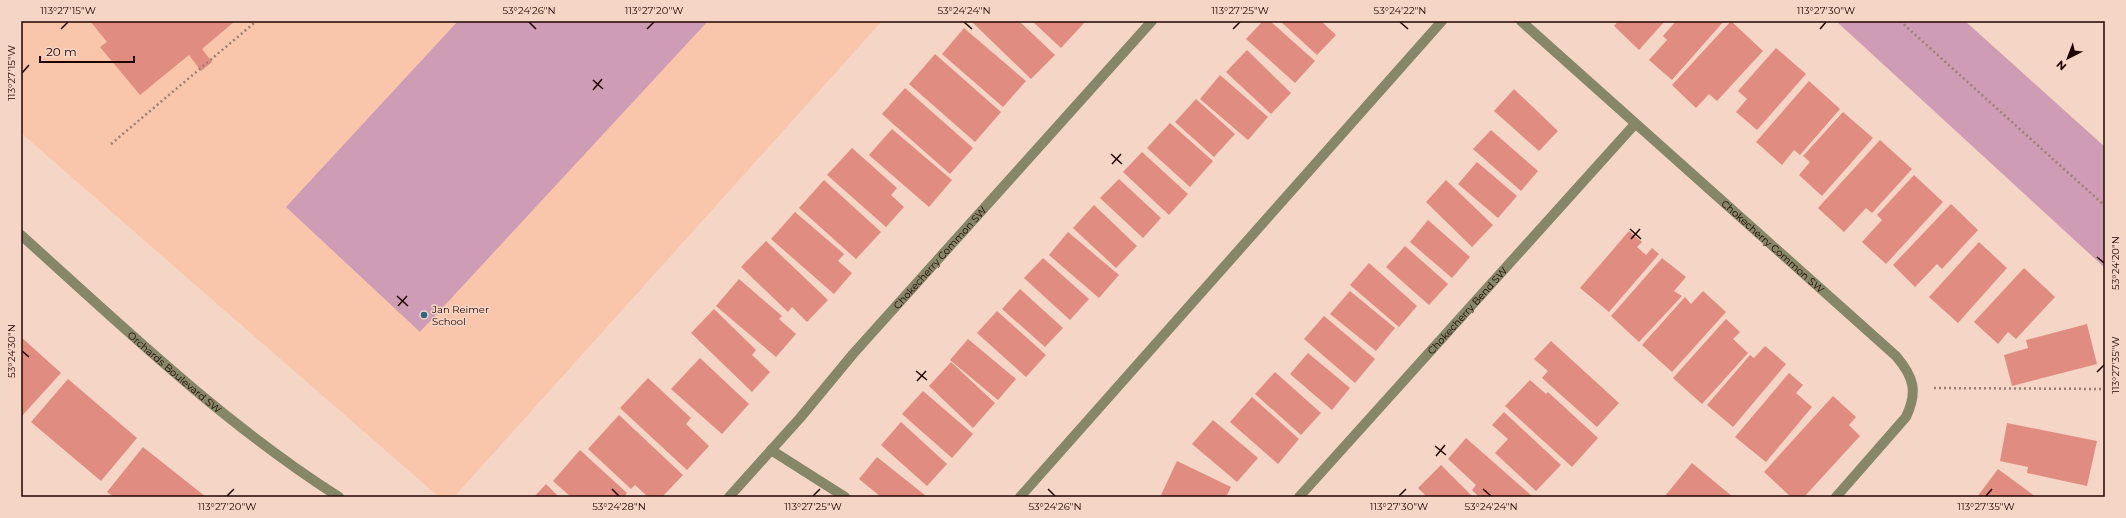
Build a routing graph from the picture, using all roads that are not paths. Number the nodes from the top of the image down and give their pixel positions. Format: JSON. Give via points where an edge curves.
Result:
{"nodes":[{"id":1,"x":1152,"y":21,"type":"edge"},
{"id":2,"x":1442,"y":21,"type":"edge"},
{"id":3,"x":1521,"y":21,"type":"edge"},
{"id":4,"x":1635,"y":124,"type":"junction"},
{"id":5,"x":21,"y":234,"type":"edge"},
{"id":6,"x":771,"y":450,"type":"junction"},
{"id":7,"x":340,"y":497,"type":"edge"},
{"id":8,"x":729,"y":497,"type":"edge"},
{"id":9,"x":845,"y":497,"type":"edge"},
{"id":10,"x":1020,"y":497,"type":"edge"},
{"id":11,"x":1299,"y":497,"type":"edge"},
{"id":12,"x":1836,"y":497,"type":"edge"}],
"edges":[{"from":1,"to":6,"type":"street","name":"Chokecherry Common SW","via":[[853,354]]},
{"from":2,"to":10,"type":"street"},
{"from":3,"to":4,"type":"street","name":"Chokecherry Common SW"},
{"from":4,"to":11,"type":"street","name":"Chokecherry Bend SW"},
{"from":4,"to":12,"type":"street","name":"Chokecherry Common SW","via":[[1896,356],[1906,368],[1913,388],[1913,402],[1906,417]]},
{"from":5,"to":7,"type":"street","name":"Orchards Boulevard SW","via":[[122,327],[214,406],[273,452]]},
{"from":6,"to":8,"type":"street","name":"Chokecherry Common SW"},
{"from":6,"to":9,"type":"street"}]}
